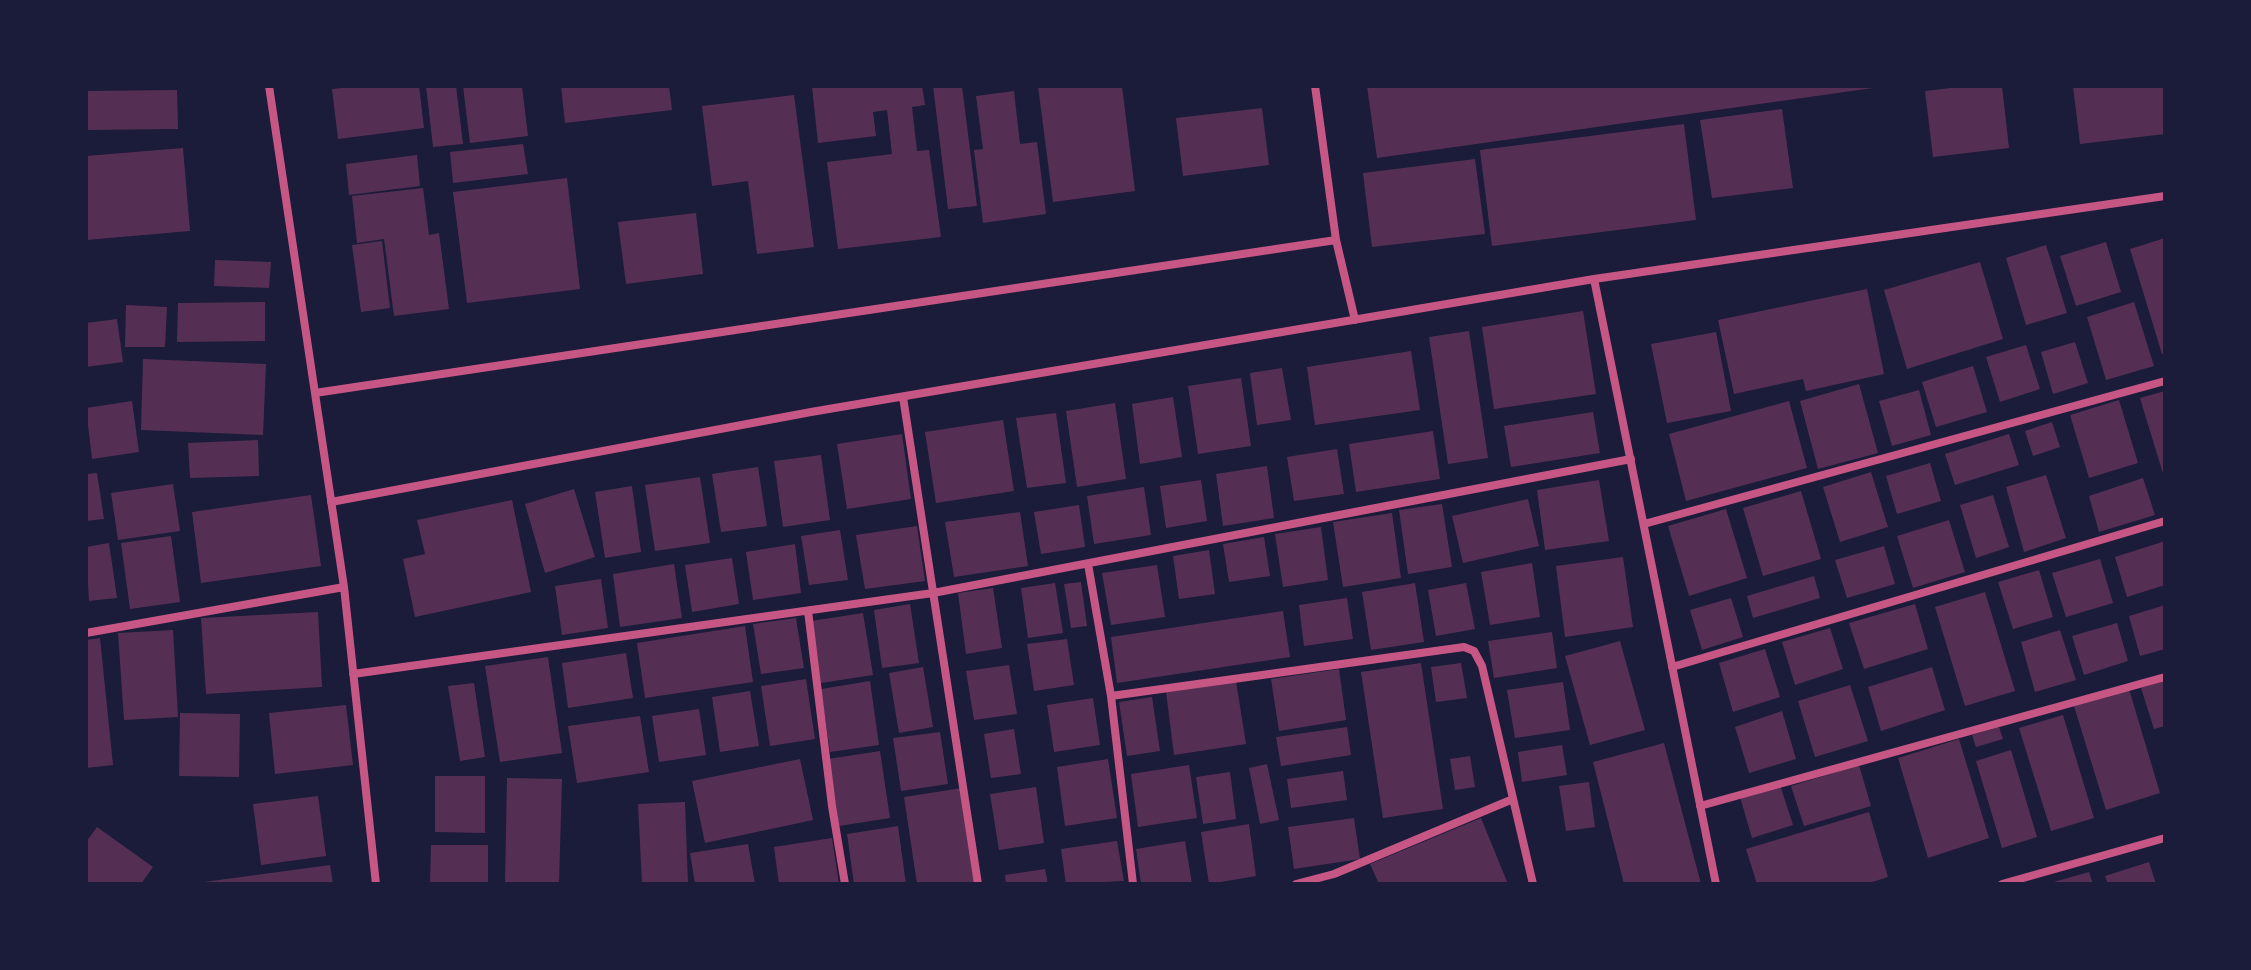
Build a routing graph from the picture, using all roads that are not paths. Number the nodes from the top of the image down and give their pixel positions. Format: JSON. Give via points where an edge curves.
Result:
{"nodes":[{"id":1,"x":269,"y":86,"type":"edge"},
{"id":2,"x":1315,"y":86,"type":"edge"},
{"id":3,"x":2165,"y":196,"type":"edge"},
{"id":4,"x":1336,"y":240,"type":"junction"},
{"id":5,"x":1594,"y":279,"type":"junction"},
{"id":6,"x":1355,"y":320,"type":"junction"},
{"id":7,"x":2165,"y":381,"type":"edge"},
{"id":8,"x":315,"y":393,"type":"junction"},
{"id":9,"x":903,"y":397,"type":"junction"},
{"id":10,"x":1631,"y":459,"type":"junction"},
{"id":11,"x":331,"y":502,"type":"junction"},
{"id":12,"x":2165,"y":521,"type":"edge"},
{"id":13,"x":1644,"y":524,"type":"junction"},
{"id":14,"x":1088,"y":564,"type":"junction"},
{"id":15,"x":344,"y":587,"type":"junction"},
{"id":16,"x":933,"y":593,"type":"junction"},
{"id":17,"x":808,"y":611,"type":"junction"},
{"id":18,"x":86,"y":633,"type":"edge"},
{"id":19,"x":1672,"y":667,"type":"junction"},
{"id":20,"x":353,"y":674,"type":"junction"},
{"id":21,"x":2165,"y":677,"type":"edge"},
{"id":22,"x":1111,"y":696,"type":"junction"},
{"id":23,"x":1513,"y":799,"type":"junction"},
{"id":24,"x":1700,"y":806,"type":"junction"},
{"id":25,"x":2165,"y":838,"type":"edge"},
{"id":26,"x":376,"y":884,"type":"edge"},
{"id":27,"x":845,"y":884,"type":"edge"},
{"id":28,"x":978,"y":884,"type":"edge"},
{"id":29,"x":1133,"y":884,"type":"edge"},
{"id":30,"x":1296,"y":884,"type":"edge"},
{"id":31,"x":1533,"y":884,"type":"edge"},
{"id":32,"x":1716,"y":884,"type":"edge"},
{"id":33,"x":2002,"y":884,"type":"edge"}],
"edges":[{"from":1,"to":8,"type":"street"},
{"from":2,"to":4,"type":"street"},
{"from":3,"to":5,"type":"street"},
{"from":4,"to":6,"type":"street"},
{"from":4,"to":8,"type":"street"},
{"from":5,"to":6,"type":"street"},
{"from":5,"to":10,"type":"street"},
{"from":6,"to":9,"type":"street"},
{"from":7,"to":13,"type":"street"},
{"from":8,"to":11,"type":"street"},
{"from":9,"to":11,"type":"street"},
{"from":9,"to":16,"type":"street"},
{"from":10,"to":13,"type":"street"},
{"from":10,"to":14,"type":"street"},
{"from":11,"to":15,"type":"street"},
{"from":12,"to":19,"type":"street"},
{"from":13,"to":19,"type":"street"},
{"from":14,"to":16,"type":"street"},
{"from":14,"to":22,"type":"street"},
{"from":15,"to":18,"type":"street"},
{"from":15,"to":20,"type":"street"},
{"from":16,"to":17,"type":"street"},
{"from":16,"to":28,"type":"street"},
{"from":17,"to":20,"type":"street"},
{"from":17,"to":27,"type":"street"},
{"from":19,"to":24,"type":"street"},
{"from":20,"to":26,"type":"street"},
{"from":21,"to":24,"type":"street"},
{"from":22,"to":23,"type":"street","via":[[1464,647],[1474,651],[1482,666]]},
{"from":22,"to":29,"type":"street"},
{"from":23,"to":30,"type":"street","via":[[1334,874]]},
{"from":23,"to":31,"type":"street"},
{"from":24,"to":32,"type":"street"},
{"from":25,"to":33,"type":"street"}]}
